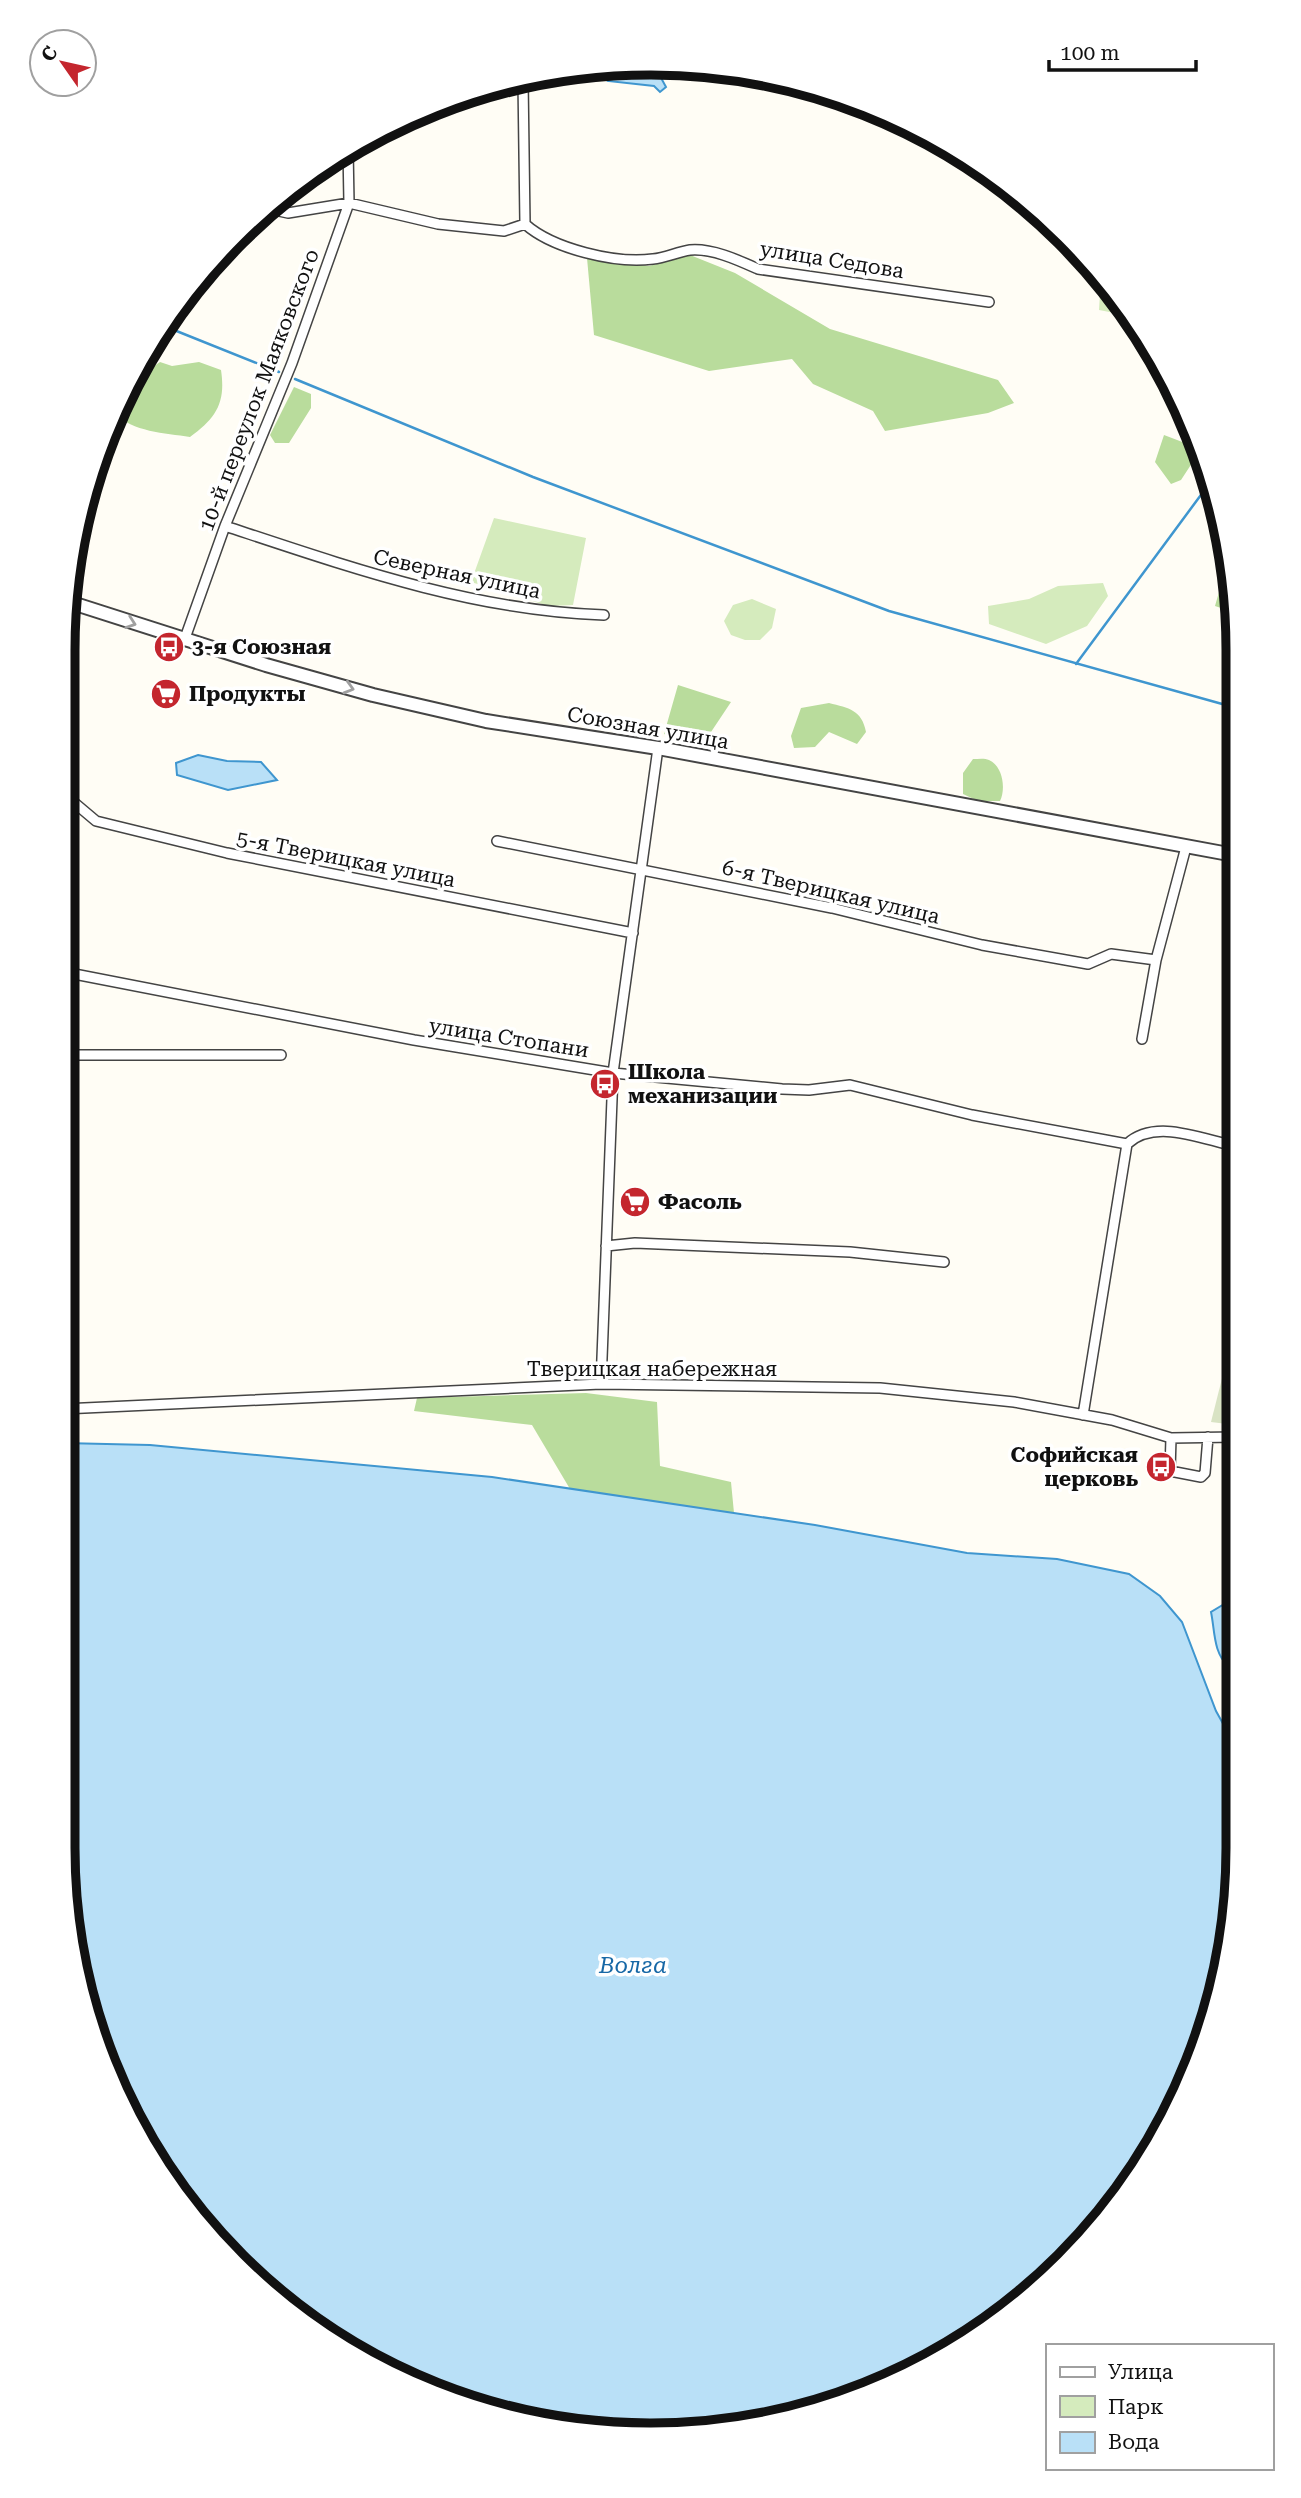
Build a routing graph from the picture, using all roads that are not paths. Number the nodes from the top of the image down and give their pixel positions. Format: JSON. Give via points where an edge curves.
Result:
{"nodes":[{"id":1,"x":523,"y":90,"type":"edge"},
{"id":2,"x":348,"y":161,"type":"edge"},
{"id":3,"x":349,"y":203,"type":"junction"},
{"id":4,"x":279,"y":211,"type":"edge"},
{"id":5,"x":524,"y":224,"type":"junction"},
{"id":6,"x":989,"y":302,"type":"dead end"},
{"id":7,"x":225,"y":526,"type":"junction"},
{"id":8,"x":77,"y":605,"type":"edge"},
{"id":9,"x":604,"y":615,"type":"dead end"},
{"id":10,"x":184,"y":641,"type":"junction"},
{"id":11,"x":658,"y":748,"type":"junction"},
{"id":12,"x":75,"y":803,"type":"edge"},
{"id":13,"x":497,"y":841,"type":"dead end"},
{"id":14,"x":1186,"y":847,"type":"junction"},
{"id":15,"x":1226,"y":854,"type":"edge"},
{"id":16,"x":641,"y":869,"type":"junction"},
{"id":17,"x":633,"y":933,"type":"junction"},
{"id":18,"x":1156,"y":960,"type":"junction"},
{"id":19,"x":75,"y":974,"type":"edge"},
{"id":20,"x":1142,"y":1039,"type":"dead end"},
{"id":21,"x":75,"y":1055,"type":"edge"},
{"id":22,"x":281,"y":1055,"type":"dead end"},
{"id":23,"x":613,"y":1073,"type":"junction"},
{"id":24,"x":1127,"y":1144,"type":"junction"},
{"id":25,"x":1226,"y":1144,"type":"edge"},
{"id":26,"x":606,"y":1246,"type":"junction"},
{"id":27,"x":944,"y":1262,"type":"dead end"},
{"id":28,"x":601,"y":1384,"type":"junction"},
{"id":29,"x":75,"y":1408,"type":"edge"},
{"id":30,"x":1083,"y":1415,"type":"junction"},
{"id":31,"x":1208,"y":1437,"type":"junction"},
{"id":32,"x":1226,"y":1437,"type":"edge"},
{"id":33,"x":1171,"y":1438,"type":"junction"}],
"edges":[{"from":1,"to":5,"type":"street"},
{"from":2,"to":3,"type":"street","name":"10-й переулок Маяковского"},
{"from":3,"to":4,"type":"street"},
{"from":3,"to":5,"type":"street","via":[[438,224],[504,231]]},
{"from":3,"to":7,"type":"street","name":"10-й переулок Маяковского","via":[[292,363]]},
{"from":5,"to":6,"type":"street","name":"улица Седова","via":[[559,246],[590,254],[651,260],[691,250],[758,269]]},
{"from":7,"to":9,"type":"street","name":"Северная улица","via":[[390,581],[552,613]]},
{"from":7,"to":10,"type":"street","name":"10-й переулок Маяковского"},
{"from":8,"to":10,"type":"street","name":"Союзная улица","one_way":true},
{"from":10,"to":11,"type":"street","name":"Союзная улица","one_way":true,"via":[[373,695],[486,721]]},
{"from":11,"to":14,"type":"street","name":"Союзная улица"},
{"from":11,"to":16,"type":"street"},
{"from":12,"to":17,"type":"street","name":"5-я Тверицкая улица","via":[[96,821],[227,853]]},
{"from":13,"to":16,"type":"street","name":"6-я Тверицкая улица"},
{"from":14,"to":15,"type":"street","name":"Союзная улица"},
{"from":14,"to":18,"type":"street"},
{"from":16,"to":17,"type":"street"},
{"from":16,"to":18,"type":"street","name":"6-я Тверицкая улица","via":[[1088,964],[1111,954]]},
{"from":17,"to":23,"type":"street"},
{"from":18,"to":20,"type":"street"},
{"from":19,"to":23,"type":"street","name":"улица Стопани","via":[[414,1040]]},
{"from":21,"to":22,"type":"street"},
{"from":23,"to":24,"type":"street","name":"улица Стопани","via":[[782,1089],[850,1085],[972,1115]]},
{"from":23,"to":26,"type":"street"},
{"from":24,"to":25,"type":"street","via":[[1138,1134],[1154,1130]]},
{"from":24,"to":30,"type":"street"},
{"from":26,"to":27,"type":"street","via":[[635,1243],[850,1252]]},
{"from":26,"to":28,"type":"street"},
{"from":28,"to":29,"type":"street","name":"Тверицкая набережная"},
{"from":28,"to":30,"type":"street","name":"Тверицкая набережная","via":[[880,1388],[1014,1402]]},
{"from":30,"to":33,"type":"street","name":"Тверицкая набережная"},
{"from":31,"to":32,"type":"street","name":"Тверицкая набережная"},
{"from":31,"to":33,"type":"street","name":"Тверицкая набережная"},
{"from":31,"to":33,"type":"street","via":[[1201,1477],[1170,1471]]}]}
